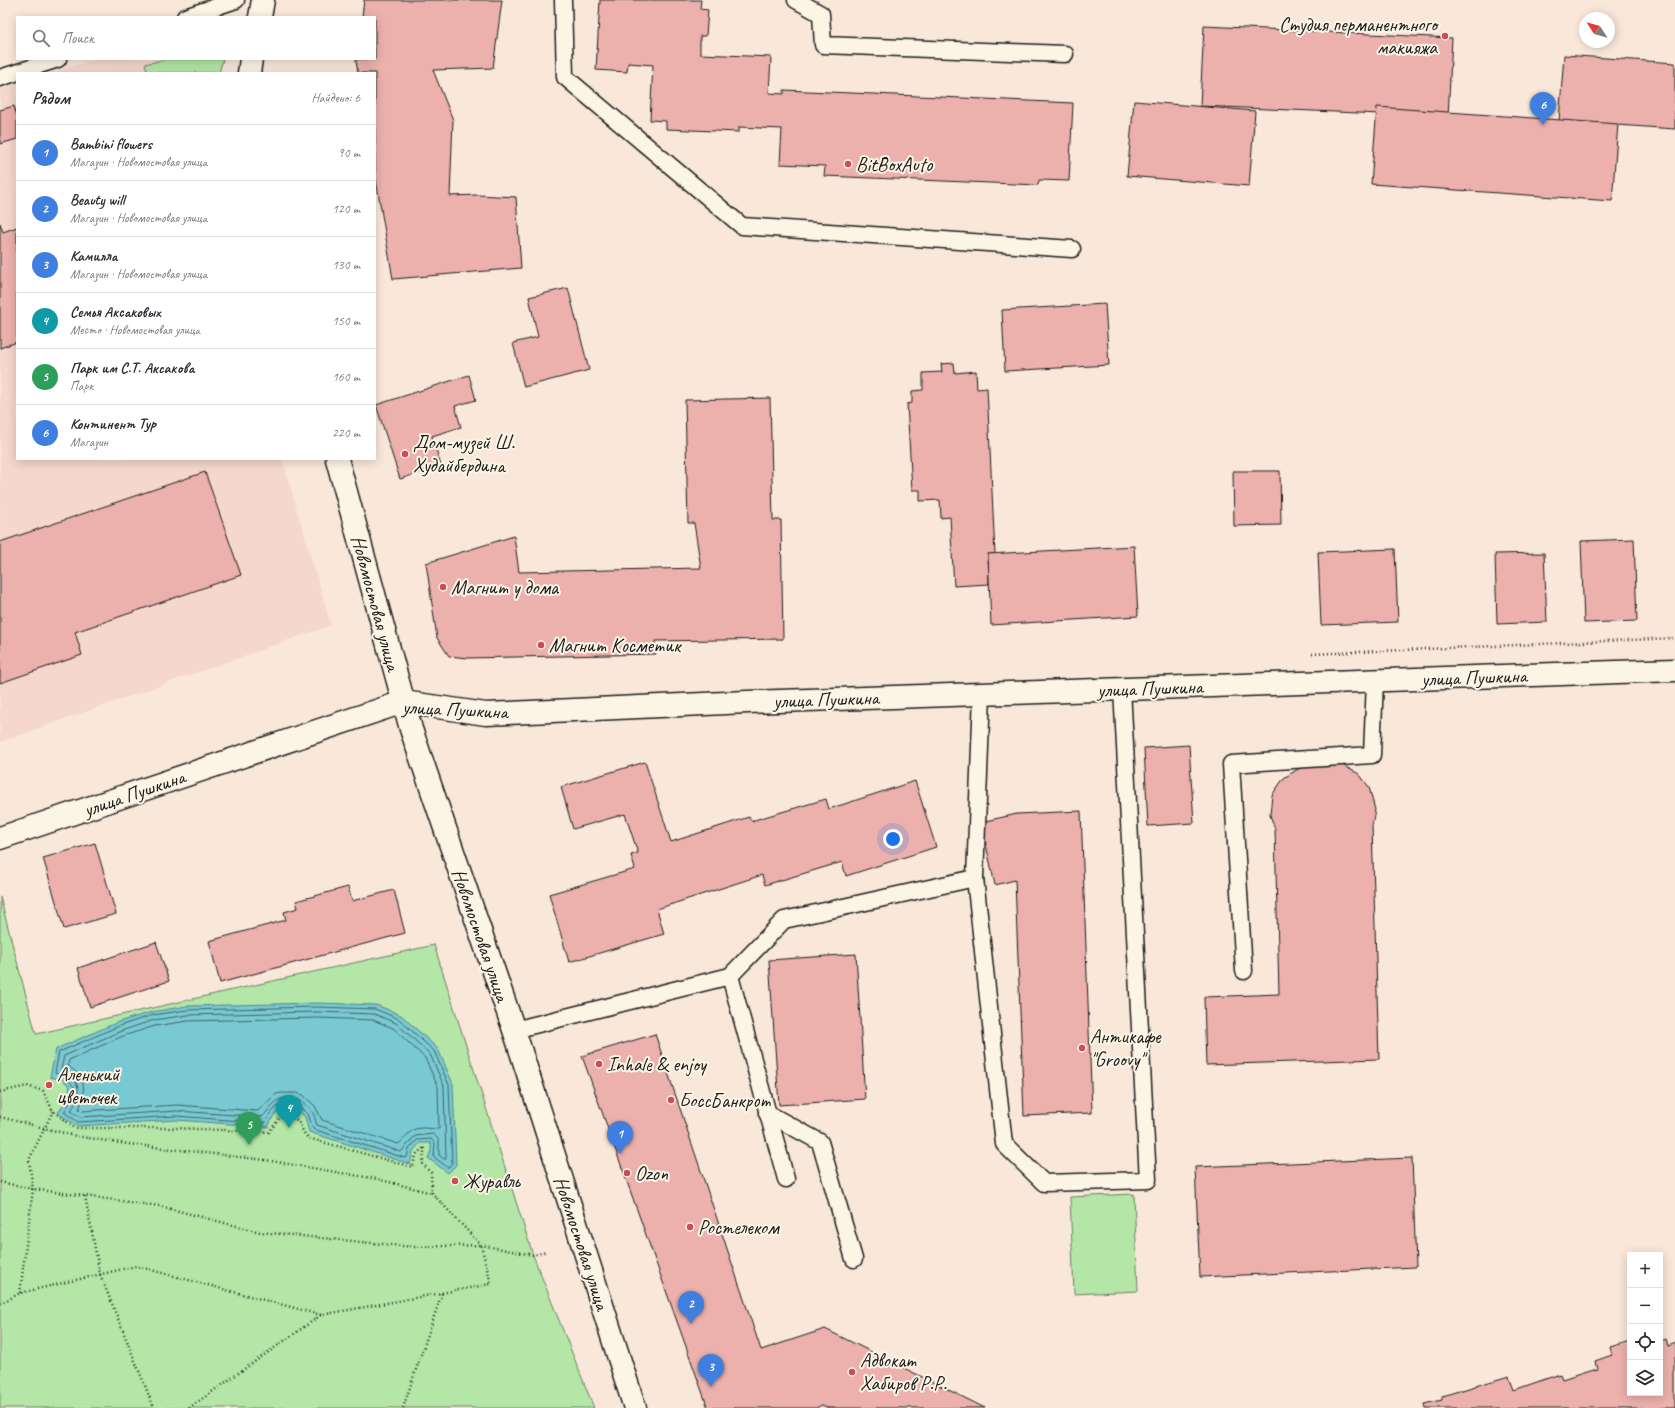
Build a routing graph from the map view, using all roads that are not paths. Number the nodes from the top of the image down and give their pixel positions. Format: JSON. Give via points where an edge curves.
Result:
{"nodes":[{"id":1,"x":236,"y":0,"type":"edge"},
{"id":2,"x":263,"y":0,"type":"edge"},
{"id":3,"x":563,"y":0,"type":"edge"},
{"id":4,"x":796,"y":0,"type":"edge"},
{"id":5,"x":188,"y":16,"type":"edge"},
{"id":6,"x":260,"y":16,"type":"edge"},
{"id":7,"x":1065,"y":54,"type":"dead end"},
{"id":8,"x":55,"y":60,"type":"edge"},
{"id":9,"x":251,"y":60,"type":"edge"},
{"id":10,"x":18,"y":72,"type":"edge"},
{"id":11,"x":249,"y":72,"type":"edge"},
{"id":12,"x":16,"y":73,"type":"edge"},
{"id":13,"x":0,"y":78,"type":"edge"},
{"id":14,"x":1072,"y":249,"type":"dead end"},
{"id":15,"x":337,"y":460,"type":"edge"},
{"id":16,"x":1675,"y":670,"type":"edge"},
{"id":17,"x":1376,"y":680,"type":"junction"},
{"id":18,"x":1122,"y":689,"type":"junction"},
{"id":19,"x":982,"y":694,"type":"junction"},
{"id":20,"x":403,"y":702,"type":"junction"},
{"id":21,"x":0,"y":838,"type":"edge"},
{"id":22,"x":975,"y":878,"type":"junction"},
{"id":23,"x":1244,"y":971,"type":"dead end"},
{"id":24,"x":730,"y":976,"type":"junction"},
{"id":25,"x":514,"y":1030,"type":"junction"},
{"id":26,"x":767,"y":1113,"type":"junction"},
{"id":27,"x":786,"y":1179,"type":"dead end"},
{"id":28,"x":854,"y":1259,"type":"dead end"},
{"id":29,"x":635,"y":1408,"type":"edge"}],
"edges":[{"from":1,"to":5,"type":"lane"},
{"from":2,"to":6,"type":"street"},
{"from":3,"to":14,"type":"lane","via":[[565,77],[742,226]]},
{"from":4,"to":7,"type":"lane","via":[[821,14],[823,45]]},
{"from":8,"to":10,"type":"lane"},
{"from":9,"to":11,"type":"street"},
{"from":12,"to":13,"type":"lane"},
{"from":15,"to":20,"type":"street","name":"Новомостовая улица"},
{"from":16,"to":17,"type":"street","name":"улица Пушкина"},
{"from":17,"to":18,"type":"street","name":"улица Пушкина"},
{"from":17,"to":23,"type":"lane","via":[[1372,755],[1231,764]]},
{"from":18,"to":19,"type":"street","name":"улица Пушкина"},
{"from":18,"to":22,"type":"lane","via":[[1148,1180],[1044,1183],[1004,1144]]},
{"from":19,"to":20,"type":"street","name":"улица Пушкина","via":[[486,714]]},
{"from":19,"to":22,"type":"lane"},
{"from":20,"to":21,"type":"street","name":"улица Пушкина"},
{"from":20,"to":25,"type":"street","name":"Новомостовая улица"},
{"from":22,"to":24,"type":"lane","via":[[784,920]]},
{"from":24,"to":25,"type":"lane"},
{"from":24,"to":26,"type":"lane"},
{"from":25,"to":29,"type":"street","name":"Новомостовая улица"},
{"from":26,"to":27,"type":"lane"},
{"from":26,"to":28,"type":"lane","via":[[820,1142]]}]}
